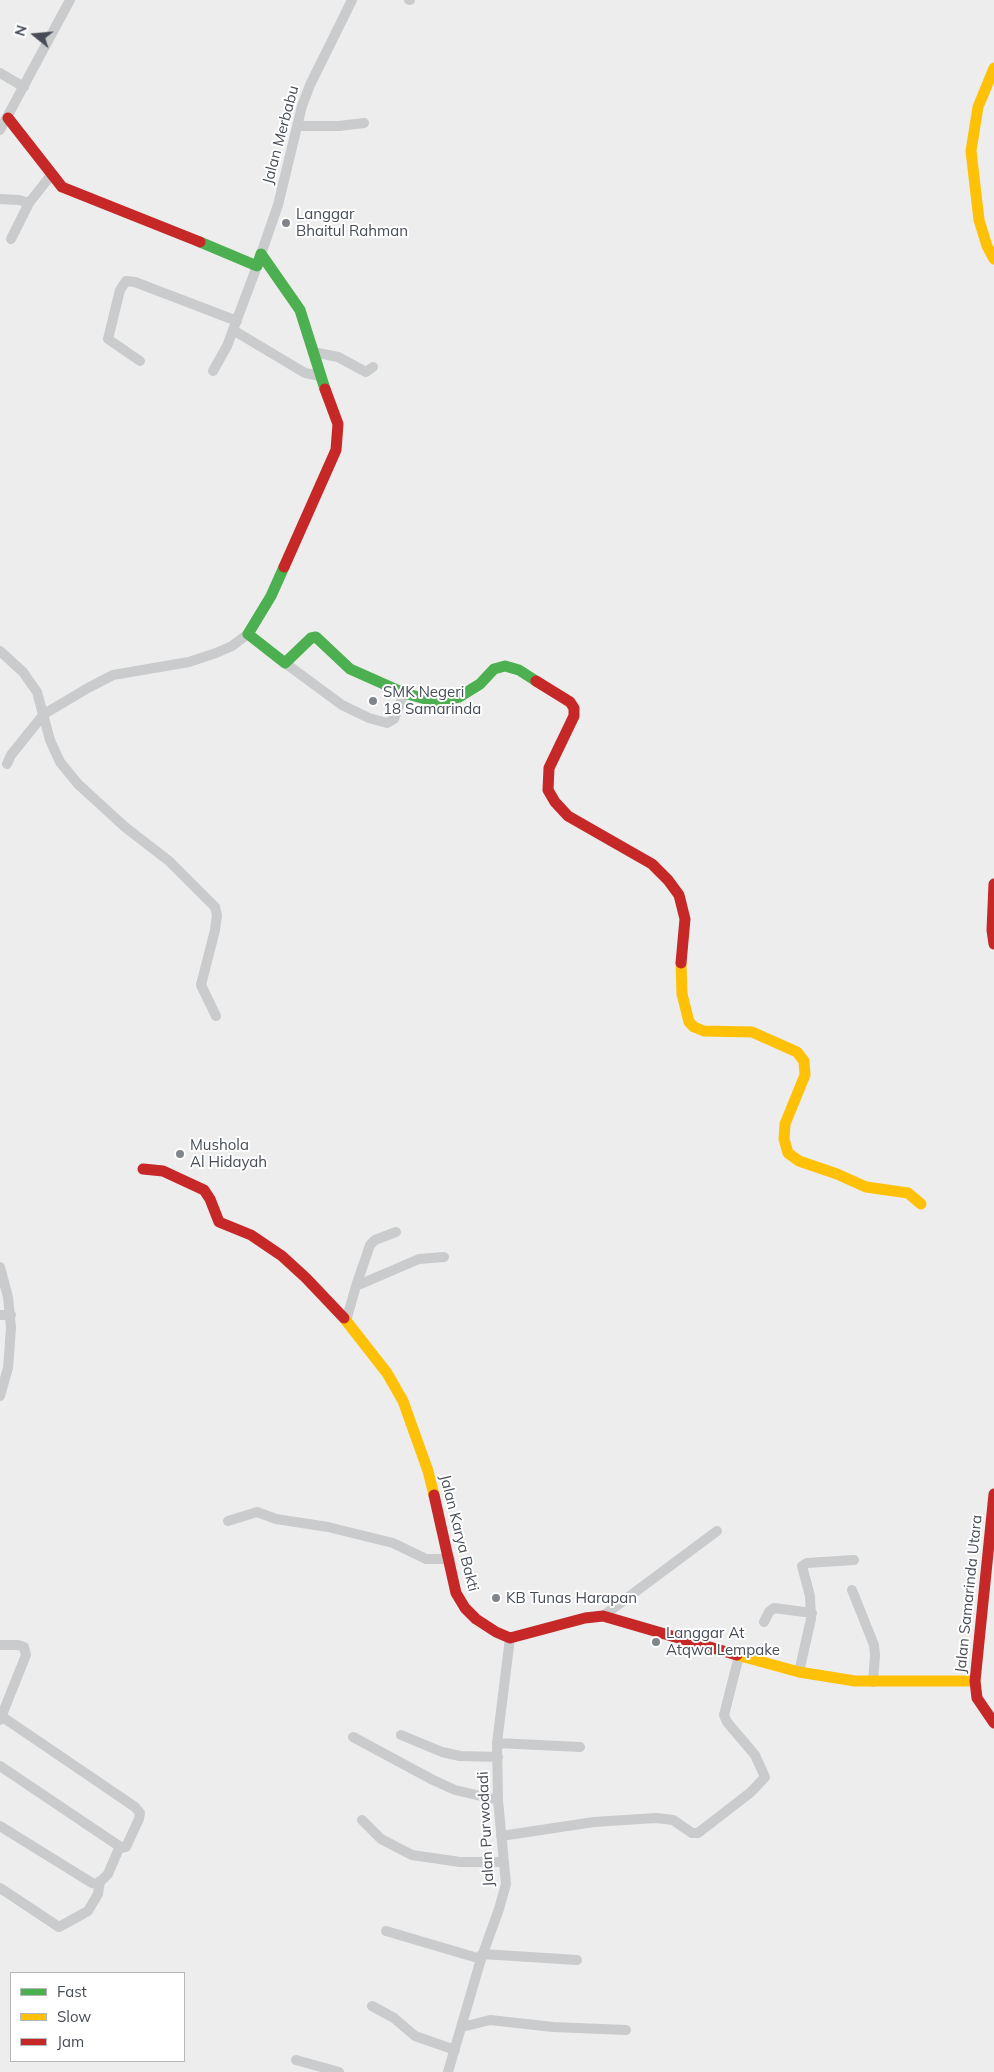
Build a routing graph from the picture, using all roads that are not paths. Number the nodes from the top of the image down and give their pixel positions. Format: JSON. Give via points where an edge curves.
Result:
{"nodes":[{"id":1,"x":70,"y":0,"type":"edge"},
{"id":2,"x":352,"y":0,"type":"edge"},
{"id":3,"x":994,"y":68,"type":"edge"},
{"id":4,"x":0,"y":73,"type":"edge"},
{"id":5,"x":24,"y":87,"type":"junction"},
{"id":6,"x":8,"y":118,"type":"junction"},
{"id":7,"x":364,"y":123,"type":"dead end"},
{"id":8,"x":297,"y":126,"type":"junction"},
{"id":9,"x":0,"y":130,"type":"edge"},
{"id":10,"x":52,"y":174,"type":"junction"},
{"id":11,"x":0,"y":199,"type":"edge"},
{"id":12,"x":29,"y":203,"type":"junction"},
{"id":13,"x":11,"y":239,"type":"dead end"},
{"id":14,"x":261,"y":254,"type":"junction"},
{"id":15,"x":994,"y":259,"type":"edge"},
{"id":16,"x":257,"y":266,"type":"junction"},
{"id":17,"x":235,"y":326,"type":"junction"},
{"id":18,"x":313,"y":352,"type":"junction"},
{"id":19,"x":140,"y":360,"type":"dead end"},
{"id":20,"x":373,"y":367,"type":"dead end"},
{"id":21,"x":213,"y":371,"type":"dead end"},
{"id":22,"x":320,"y":376,"type":"junction"},
{"id":23,"x":248,"y":634,"type":"junction"},
{"id":24,"x":0,"y":651,"type":"edge"},
{"id":25,"x":285,"y":663,"type":"junction"},
{"id":26,"x":404,"y":693,"type":"junction"},
{"id":27,"x":44,"y":714,"type":"junction"},
{"id":28,"x":7,"y":764,"type":"dead end"},
{"id":29,"x":994,"y":884,"type":"edge"},
{"id":30,"x":994,"y":944,"type":"edge"},
{"id":31,"x":216,"y":1016,"type":"dead end"},
{"id":32,"x":142,"y":1169,"type":"dead end"},
{"id":33,"x":922,"y":1204,"type":"dead end"},
{"id":34,"x":396,"y":1232,"type":"dead end"},
{"id":35,"x":444,"y":1257,"type":"dead end"},
{"id":36,"x":0,"y":1267,"type":"edge"},
{"id":37,"x":356,"y":1286,"type":"junction"},
{"id":38,"x":0,"y":1315,"type":"edge"},
{"id":39,"x":11,"y":1315,"type":"junction"},
{"id":40,"x":346,"y":1321,"type":"junction"},
{"id":41,"x":4,"y":1360,"type":"edge"},
{"id":42,"x":0,"y":1396,"type":"edge"},
{"id":43,"x":994,"y":1494,"type":"edge"},
{"id":44,"x":228,"y":1521,"type":"dead end"},
{"id":45,"x":717,"y":1531,"type":"dead end"},
{"id":46,"x":450,"y":1559,"type":"junction"},
{"id":47,"x":854,"y":1560,"type":"dead end"},
{"id":48,"x":852,"y":1590,"type":"dead end"},
{"id":49,"x":988,"y":1599,"type":"edge"},
{"id":50,"x":812,"y":1613,"type":"junction"},
{"id":51,"x":603,"y":1616,"type":"junction"},
{"id":52,"x":764,"y":1622,"type":"dead end"},
{"id":53,"x":510,"y":1638,"type":"junction"},
{"id":54,"x":0,"y":1645,"type":"edge"},
{"id":55,"x":739,"y":1656,"type":"junction"},
{"id":56,"x":799,"y":1672,"type":"junction"},
{"id":57,"x":975,"y":1681,"type":"junction"},
{"id":58,"x":873,"y":1682,"type":"junction"},
{"id":59,"x":1,"y":1718,"type":"edge"},
{"id":60,"x":994,"y":1723,"type":"edge"},
{"id":61,"x":401,"y":1735,"type":"dead end"},
{"id":62,"x":353,"y":1737,"type":"dead end"},
{"id":63,"x":497,"y":1743,"type":"junction"},
{"id":64,"x":580,"y":1747,"type":"dead end"},
{"id":65,"x":498,"y":1758,"type":"junction"},
{"id":66,"x":0,"y":1766,"type":"edge"},
{"id":67,"x":498,"y":1800,"type":"junction"},
{"id":68,"x":362,"y":1820,"type":"dead end"},
{"id":69,"x":0,"y":1826,"type":"edge"},
{"id":70,"x":501,"y":1836,"type":"junction"},
{"id":71,"x":120,"y":1846,"type":"junction"},
{"id":72,"x":504,"y":1862,"type":"junction"},
{"id":73,"x":100,"y":1881,"type":"junction"},
{"id":74,"x":0,"y":1888,"type":"edge"},
{"id":75,"x":386,"y":1931,"type":"dead end"},
{"id":76,"x":482,"y":1956,"type":"junction"},
{"id":77,"x":577,"y":1960,"type":"dead end"},
{"id":78,"x":372,"y":2006,"type":"dead end"},
{"id":79,"x":462,"y":2027,"type":"junction"},
{"id":80,"x":626,"y":2030,"type":"dead end"},
{"id":81,"x":455,"y":2050,"type":"junction"},
{"id":82,"x":296,"y":2060,"type":"dead end"},
{"id":83,"x":339,"y":2072,"type":"edge"},
{"id":84,"x":448,"y":2072,"type":"edge"}],
"edges":[{"from":1,"to":5,"type":"street"},
{"from":2,"to":8,"type":"street","name":"Jalan Merbabu","via":[[310,85]]},
{"from":3,"to":15,"type":"main road","via":[[978,107],[971,151],[979,220]]},
{"from":4,"to":5,"type":"street"},
{"from":5,"to":6,"type":"street"},
{"from":6,"to":9,"type":"street"},
{"from":6,"to":10,"type":"main road"},
{"from":7,"to":8,"type":"street"},
{"from":8,"to":14,"type":"street","name":"Jalan Merbabu","via":[[278,205]]},
{"from":10,"to":12,"type":"street"},
{"from":10,"to":16,"type":"main road","via":[[62,187],[71,192]]},
{"from":11,"to":12,"type":"street"},
{"from":12,"to":13,"type":"street"},
{"from":14,"to":16,"type":"main road"},
{"from":14,"to":18,"type":"main road","via":[[300,310]]},
{"from":16,"to":17,"type":"street"},
{"from":17,"to":19,"type":"street","via":[[126,281],[120,290],[108,339]]},
{"from":17,"to":21,"type":"street"},
{"from":17,"to":22,"type":"street","via":[[305,373]]},
{"from":18,"to":20,"type":"street","via":[[344,359],[366,372]]},
{"from":18,"to":22,"type":"main road"},
{"from":22,"to":23,"type":"main road","via":[[338,424],[336,450],[271,596]]},
{"from":23,"to":25,"type":"main road"},
{"from":23,"to":27,"type":"street","via":[[232,646],[189,662],[113,675]]},
{"from":24,"to":27,"type":"street","via":[[23,672],[37,692]]},
{"from":25,"to":26,"type":"main road","via":[[316,637],[360,676]]},
{"from":25,"to":26,"type":"street","via":[[342,706],[387,723],[394,719]]},
{"from":26,"to":33,"type":"main road","via":[[429,700],[451,699],[467,693],[497,667],[505,666],[519,670],[570,702],[574,716],[549,768],[548,790],[568,816],[652,864],[679,895],[685,919],[682,994],[689,1022],[704,1031],[752,1032],[797,1052],[804,1061],[806,1075],[786,1124],[784,1139],[788,1153],[799,1161],[838,1174],[866,1188],[908,1193]]},
{"from":27,"to":28,"type":"street"},
{"from":27,"to":31,"type":"street","via":[[50,740],[60,762],[78,784],[169,861],[215,907],[218,915],[201,985]]},
{"from":29,"to":30,"type":"main road"},
{"from":32,"to":40,"type":"main road","name":"Jalan Karya Bakti","via":[[163,1171],[190,1182],[208,1195],[219,1222],[251,1235],[282,1256]]},
{"from":34,"to":37,"type":"street","via":[[370,1244]]},
{"from":35,"to":37,"type":"street","via":[[419,1259]]},
{"from":36,"to":39,"type":"street"},
{"from":37,"to":40,"type":"street"},
{"from":38,"to":39,"type":"street"},
{"from":39,"to":41,"type":"street"},
{"from":40,"to":46,"type":"main road","name":"Jalan Karya Bakti","via":[[387,1373],[403,1401],[428,1471]]},
{"from":41,"to":42,"type":"street"},
{"from":43,"to":49,"type":"main road","name":"Jalan Samarinda Utara"},
{"from":44,"to":46,"type":"street","via":[[257,1512],[276,1519],[328,1527],[393,1543],[426,1559]]},
{"from":45,"to":51,"type":"street"},
{"from":46,"to":53,"type":"main road","name":"Jalan Karya Bakti","via":[[456,1592],[465,1608],[476,1619]]},
{"from":47,"to":50,"type":"street","via":[[802,1566]]},
{"from":48,"to":58,"type":"street","via":[[874,1645]]},
{"from":49,"to":57,"type":"main road","name":"Jalan Samarinda Utara"},
{"from":50,"to":52,"type":"street","via":[[774,1608]]},
{"from":50,"to":56,"type":"street"},
{"from":51,"to":53,"type":"main road"},
{"from":51,"to":55,"type":"main road"},
{"from":53,"to":63,"type":"street","name":"Jalan Purwodadi"},
{"from":54,"to":59,"type":"street","via":[[18,1645],[24,1648],[26,1655]]},
{"from":55,"to":56,"type":"main road"},
{"from":55,"to":70,"type":"street","via":[[724,1715],[755,1756],[766,1777],[702,1830],[692,1833],[673,1820],[656,1818],[594,1822]]},
{"from":56,"to":58,"type":"main road"},
{"from":57,"to":58,"type":"main road"},
{"from":57,"to":60,"type":"main road","name":"Jalan Samarinda Utara","via":[[977,1698]]},
{"from":59,"to":71,"type":"street","via":[[136,1808],[140,1813],[139,1819],[126,1847]]},
{"from":61,"to":65,"type":"street","via":[[442,1752]]},
{"from":62,"to":67,"type":"street","via":[[448,1787]]},
{"from":63,"to":64,"type":"street"},
{"from":63,"to":65,"type":"street","name":"Jalan Purwodadi"},
{"from":65,"to":67,"type":"street","name":"Jalan Purwodadi"},
{"from":66,"to":71,"type":"street"},
{"from":67,"to":70,"type":"street","name":"Jalan Purwodadi"},
{"from":68,"to":72,"type":"street","via":[[387,1842],[412,1854],[460,1862]]},
{"from":69,"to":73,"type":"street","via":[[92,1883]]},
{"from":70,"to":72,"type":"street","name":"Jalan Purwodadi"},
{"from":71,"to":73,"type":"street","via":[[108,1874]]},
{"from":72,"to":76,"type":"street","name":"Jalan Purwodadi","via":[[504,1890]]},
{"from":73,"to":74,"type":"street","via":[[98,1894],[88,1911],[59,1927]]},
{"from":75,"to":76,"type":"street"},
{"from":76,"to":77,"type":"street"},
{"from":76,"to":79,"type":"street","name":"Jalan Purwodadi"},
{"from":78,"to":81,"type":"street","via":[[394,2018],[415,2036]]},
{"from":79,"to":80,"type":"street","via":[[490,2020]]},
{"from":79,"to":81,"type":"street","name":"Jalan Purwodadi"},
{"from":81,"to":84,"type":"street","name":"Jalan Purwodadi"},
{"from":82,"to":83,"type":"street"}]}
